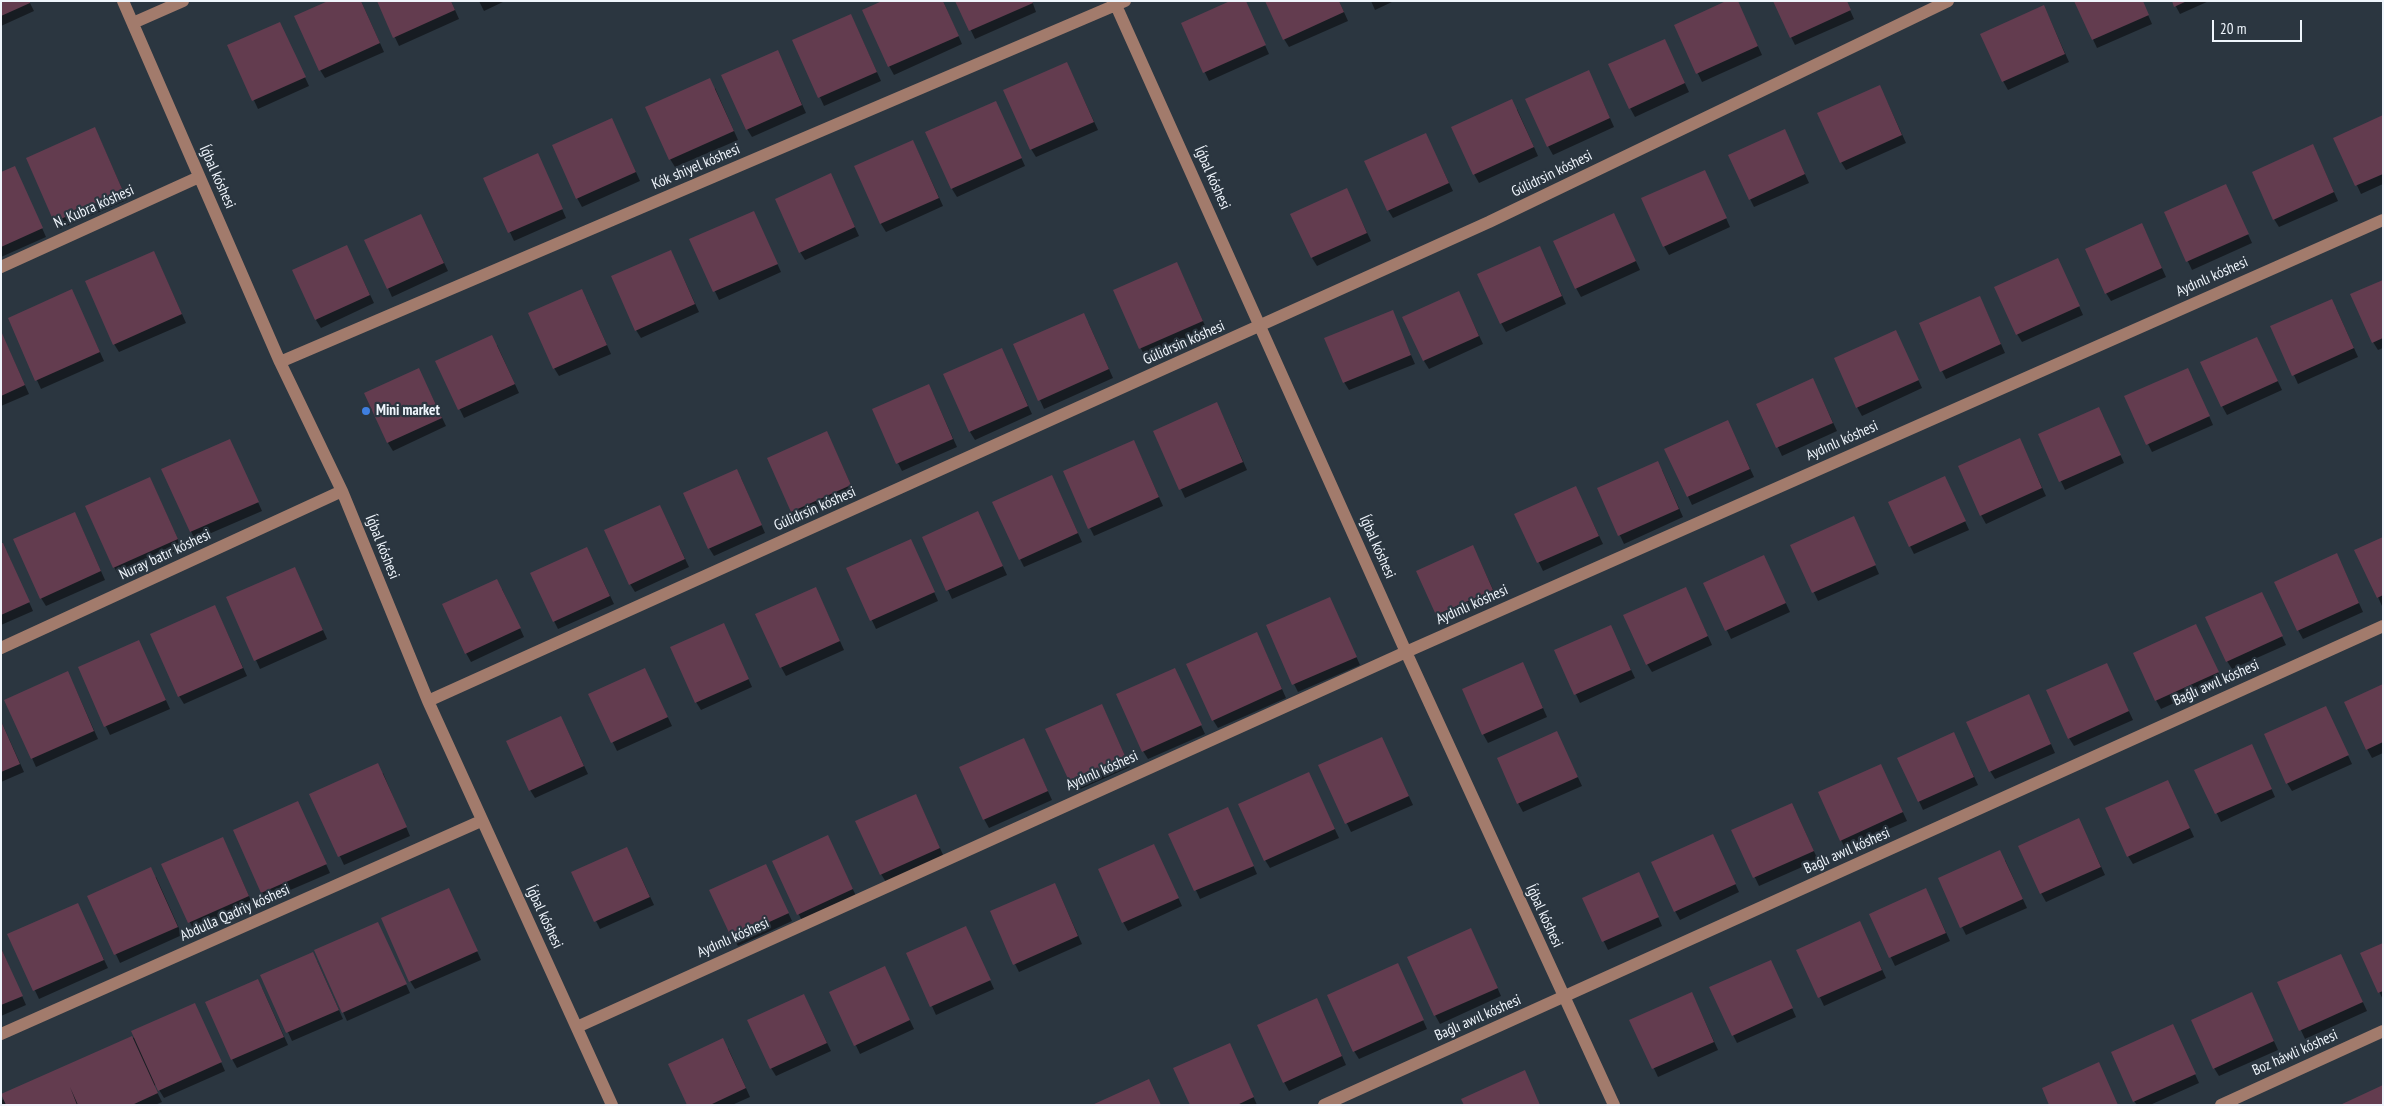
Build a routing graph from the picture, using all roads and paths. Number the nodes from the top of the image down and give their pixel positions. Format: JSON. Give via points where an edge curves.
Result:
{"nodes":[{"id":1,"x":123,"y":1,"type":"edge"},
{"id":2,"x":183,"y":1,"type":"edge"},
{"id":3,"x":1948,"y":1,"type":"edge"},
{"id":4,"x":1118,"y":3,"type":"edge"},
{"id":5,"x":133,"y":23,"type":"junction"},
{"id":6,"x":199,"y":177,"type":"junction"},
{"id":7,"x":2383,"y":220,"type":"edge"},
{"id":8,"x":1,"y":267,"type":"edge"},
{"id":9,"x":1261,"y":326,"type":"junction"},
{"id":10,"x":280,"y":362,"type":"junction"},
{"id":11,"x":342,"y":491,"type":"junction"},
{"id":12,"x":2383,"y":626,"type":"edge"},
{"id":13,"x":1,"y":648,"type":"edge"},
{"id":14,"x":1406,"y":652,"type":"junction"},
{"id":15,"x":428,"y":701,"type":"junction"},
{"id":16,"x":481,"y":821,"type":"junction"},
{"id":17,"x":1564,"y":997,"type":"junction"},
{"id":18,"x":576,"y":1027,"type":"junction"},
{"id":19,"x":2383,"y":1031,"type":"edge"},
{"id":20,"x":1,"y":1034,"type":"edge"},
{"id":21,"x":612,"y":1105,"type":"edge"},
{"id":22,"x":1324,"y":1105,"type":"edge"},
{"id":23,"x":1614,"y":1105,"type":"edge"},
{"id":24,"x":2221,"y":1105,"type":"edge"}],
"edges":[{"from":1,"to":5,"type":"street","name":"Íǵbal kóshesi"},
{"from":2,"to":5,"type":"street"},
{"from":3,"to":9,"type":"street","name":"Gúlidrsin kóshesi","via":[[1489,222]]},
{"from":4,"to":9,"type":"street","name":"Íǵbal kóshesi"},
{"from":4,"to":10,"type":"street","name":"Kók shiyel kóshesi"},
{"from":5,"to":6,"type":"street","name":"Íǵbal kóshesi"},
{"from":6,"to":8,"type":"street","name":"N. Kubra kóshesi"},
{"from":6,"to":10,"type":"street","name":"Íǵbal kóshesi"},
{"from":7,"to":14,"type":"street","name":"Aydınlı kóshesi"},
{"from":9,"to":14,"type":"street","name":"Íǵbal kóshesi"},
{"from":9,"to":15,"type":"street","name":"Gúlidrsin kóshesi"},
{"from":10,"to":11,"type":"street","name":"Íǵbal kóshesi"},
{"from":11,"to":13,"type":"street","name":"Nuray batır kóshesi"},
{"from":11,"to":15,"type":"street","name":"Íǵbal kóshesi"},
{"from":12,"to":17,"type":"street","name":"Baǵlı awıl kóshesi"},
{"from":14,"to":17,"type":"street","name":"Íǵbal kóshesi"},
{"from":14,"to":18,"type":"street","name":"Aydınlı kóshesi"},
{"from":15,"to":16,"type":"street","name":"Íǵbal kóshesi"},
{"from":16,"to":18,"type":"street","name":"Íǵbal kóshesi"},
{"from":16,"to":20,"type":"street","name":"Abdulla Qadriy kóshesi"},
{"from":17,"to":22,"type":"street","name":"Baǵlı awıl kóshesi"},
{"from":17,"to":23,"type":"street","name":"Íǵbal kóshesi"},
{"from":18,"to":21,"type":"street","name":"Íǵbal kóshesi"},
{"from":19,"to":24,"type":"street","name":"Boz háwli kóshesi"}]}
